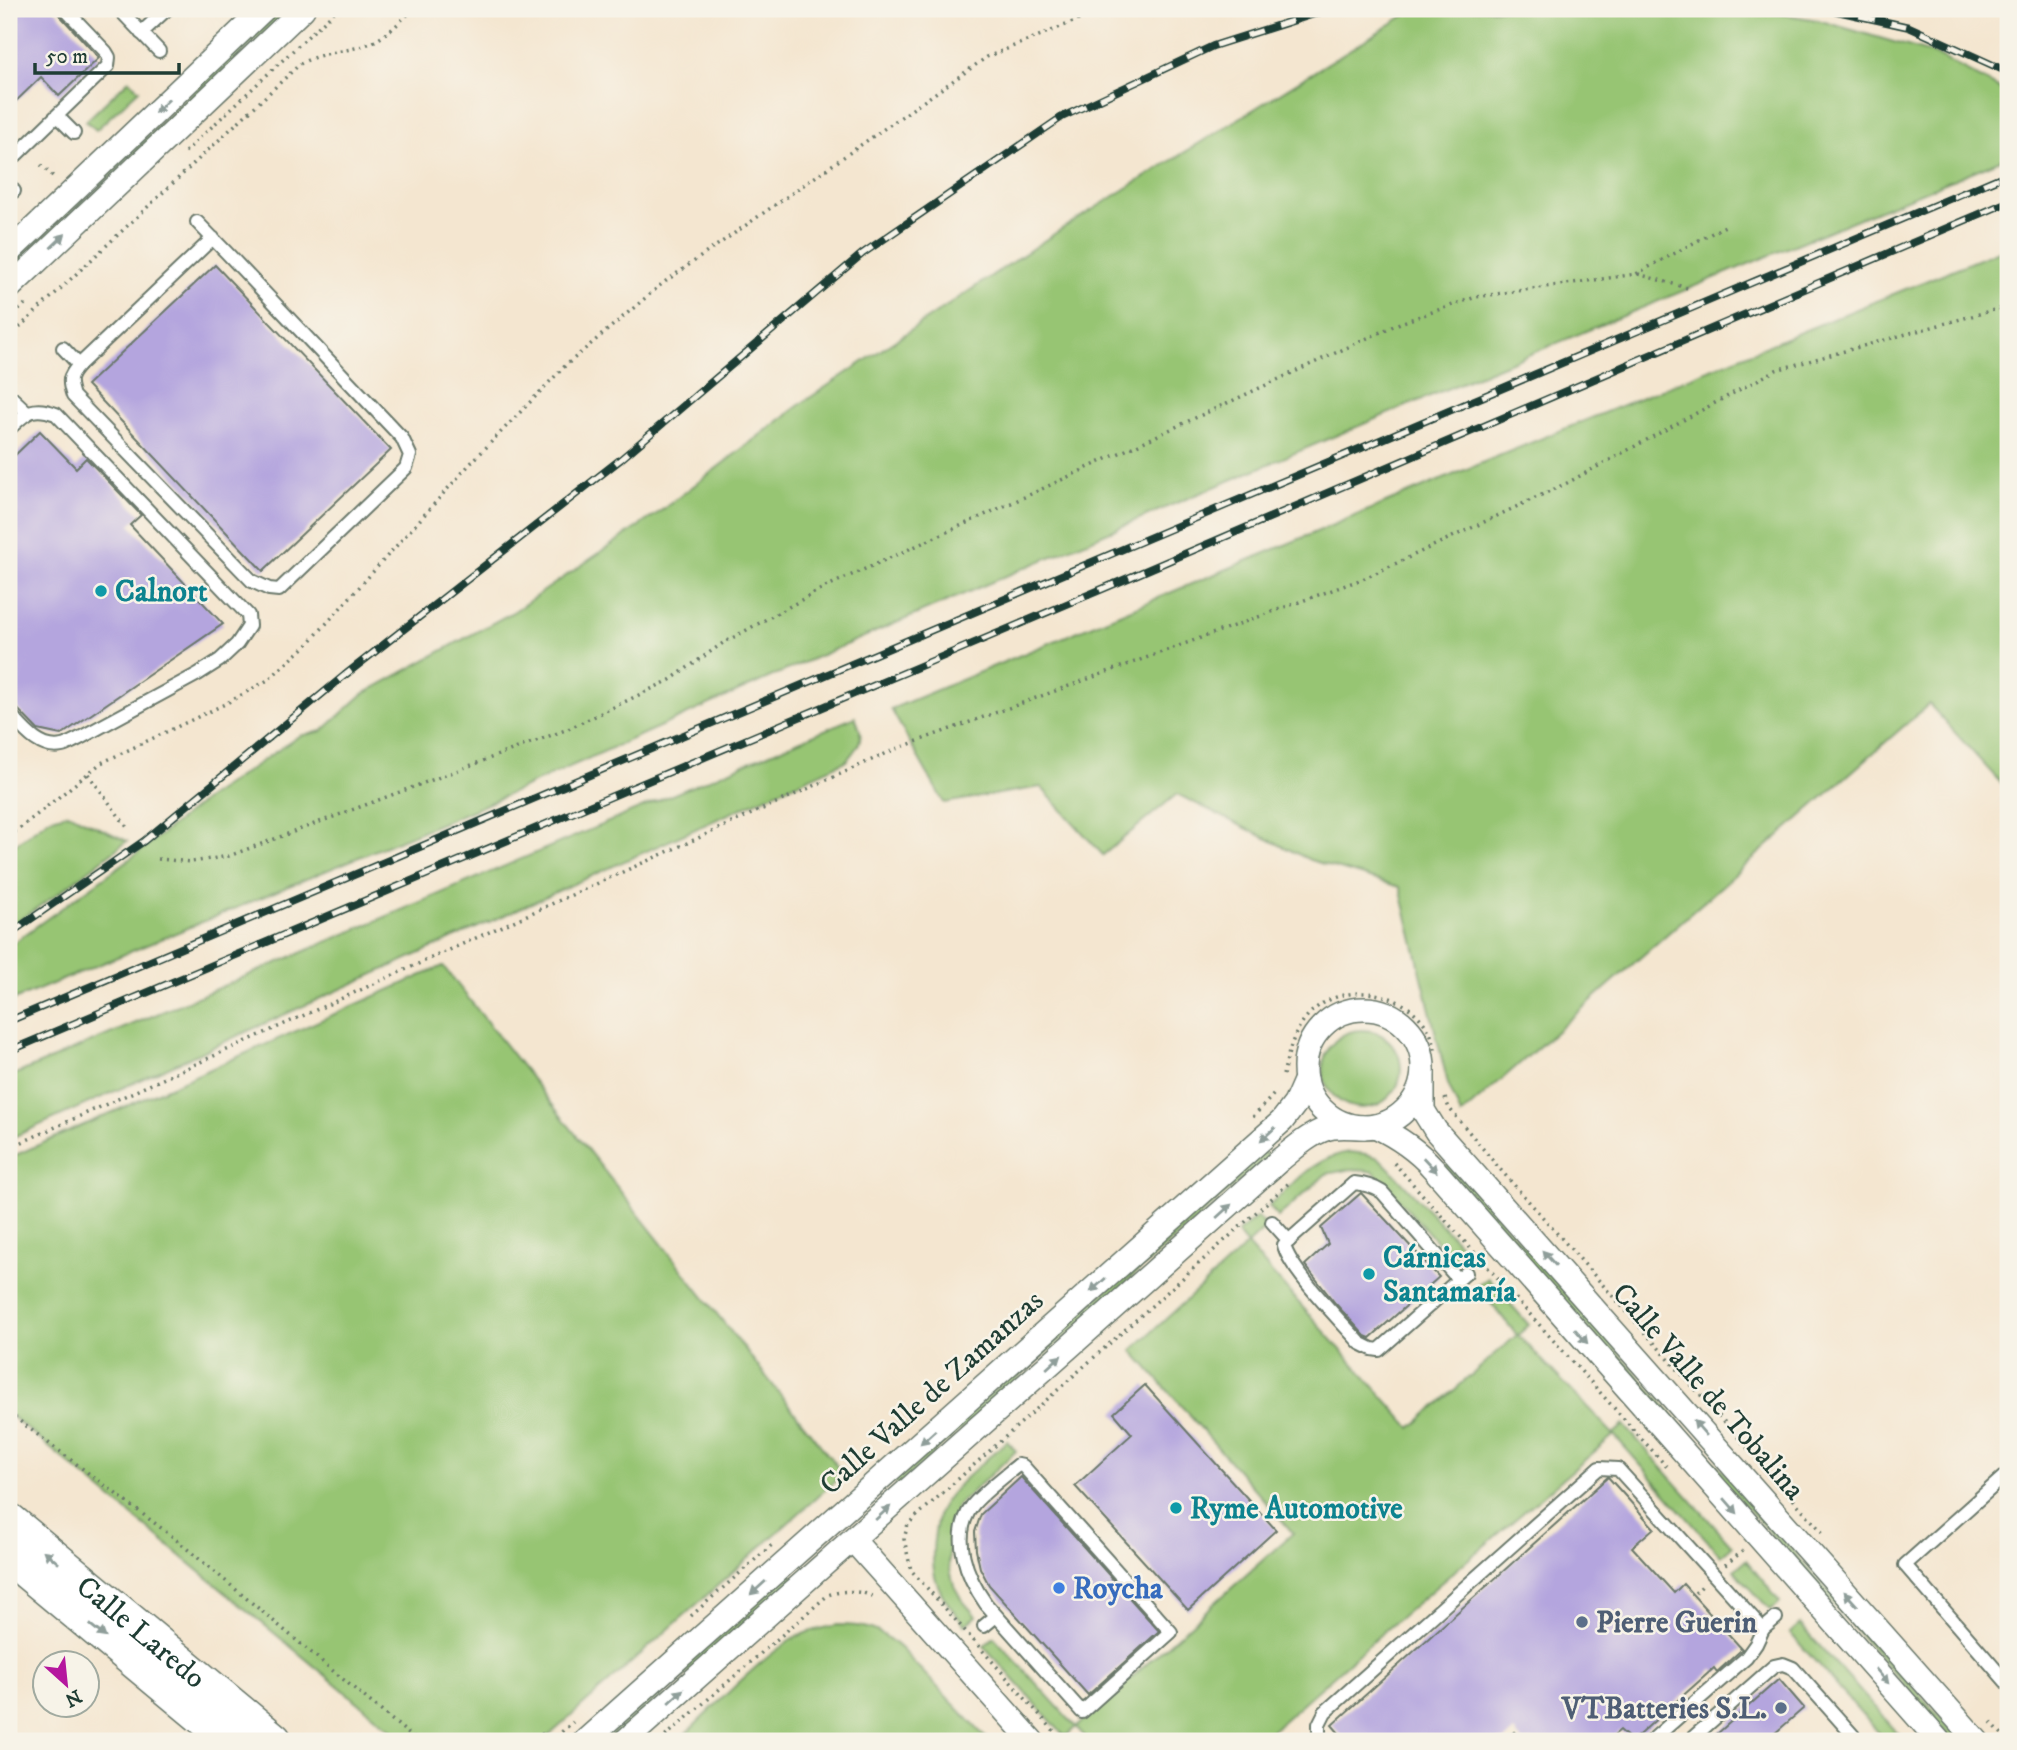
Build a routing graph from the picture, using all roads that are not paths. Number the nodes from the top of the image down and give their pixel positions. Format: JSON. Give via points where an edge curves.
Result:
{"nodes":[{"id":1,"x":65,"y":9,"type":"edge"},
{"id":2,"x":119,"y":9,"type":"edge"},
{"id":3,"x":167,"y":9,"type":"edge"},
{"id":4,"x":264,"y":9,"type":"edge"},
{"id":5,"x":303,"y":9,"type":"edge"},
{"id":6,"x":141,"y":33,"type":"junction"},
{"id":7,"x":159,"y":51,"type":"dead end"},
{"id":8,"x":57,"y":116,"type":"junction"},
{"id":9,"x":74,"y":133,"type":"dead end"},
{"id":10,"x":9,"y":162,"type":"edge"},
{"id":11,"x":197,"y":222,"type":"dead end"},
{"id":12,"x":213,"y":238,"type":"junction"},
{"id":13,"x":9,"y":252,"type":"edge"},
{"id":14,"x":9,"y":288,"type":"edge"},
{"id":15,"x":63,"y":348,"type":"dead end"},
{"id":16,"x":79,"y":365,"type":"junction"},
{"id":17,"x":11,"y":397,"type":"dead end"},
{"id":18,"x":27,"y":412,"type":"junction"},
{"id":19,"x":9,"y":429,"type":"edge"},
{"id":20,"x":114,"y":438,"type":"junction"},
{"id":21,"x":96,"y":456,"type":"junction"},
{"id":22,"x":9,"y":713,"type":"edge"},
{"id":23,"x":1423,"y":1070,"type":"junction"},
{"id":24,"x":1306,"y":1079,"type":"junction"},
{"id":25,"x":1369,"y":1126,"type":"junction"},
{"id":26,"x":1272,"y":1222,"type":"dead end"},
{"id":27,"x":1289,"y":1241,"type":"junction"},
{"id":28,"x":2008,"y":1473,"type":"edge"},
{"id":29,"x":9,"y":1522,"type":"edge"},
{"id":30,"x":853,"y":1540,"type":"junction"},
{"id":31,"x":9,"y":1555,"type":"edge"},
{"id":32,"x":996,"y":1616,"type":"junction"},
{"id":33,"x":1776,"y":1618,"type":"dead end"},
{"id":34,"x":984,"y":1626,"type":"dead end"},
{"id":35,"x":1763,"y":1629,"type":"junction"},
{"id":36,"x":2008,"y":1684,"type":"edge"},
{"id":37,"x":233,"y":1741,"type":"edge"},
{"id":38,"x":273,"y":1741,"type":"edge"},
{"id":39,"x":585,"y":1741,"type":"edge"},
{"id":40,"x":625,"y":1741,"type":"edge"},
{"id":41,"x":1032,"y":1741,"type":"edge"},
{"id":42,"x":1324,"y":1741,"type":"edge"},
{"id":43,"x":1651,"y":1741,"type":"edge"},
{"id":44,"x":1689,"y":1741,"type":"edge"},
{"id":45,"x":1858,"y":1741,"type":"edge"},
{"id":46,"x":1939,"y":1741,"type":"edge"},
{"id":47,"x":1977,"y":1741,"type":"edge"}],
"edges":[{"from":1,"to":8,"type":"lane","via":[[109,57],[108,66]]},
{"from":2,"to":6,"type":"lane"},
{"from":3,"to":6,"type":"lane"},
{"from":4,"to":13,"type":"street","one_way":true},
{"from":14,"to":5,"type":"street","one_way":true},
{"from":6,"to":7,"type":"lane"},
{"from":8,"to":9,"type":"lane"},
{"from":8,"to":10,"type":"lane"},
{"from":11,"to":12,"type":"lane"},
{"from":12,"to":16,"type":"lane"},
{"from":12,"to":20,"type":"lane","via":[[402,439],[410,455],[406,468],[279,590],[269,589],[252,581]]},
{"from":15,"to":16,"type":"lane"},
{"from":16,"to":20,"type":"lane","via":[[69,383],[73,396]]},
{"from":17,"to":18,"type":"lane"},
{"from":18,"to":19,"type":"lane"},
{"from":18,"to":21,"type":"lane","via":[[41,408],[56,414]]},
{"from":20,"to":21,"type":"lane"},
{"from":21,"to":22,"type":"lane","via":[[248,615],[249,626],[237,644],[209,667],[61,746],[47,746],[33,738]]},
{"from":23,"to":24,"type":"street","via":[[1417,1041],[1408,1029],[1384,1012],[1356,1009],[1326,1022],[1314,1036],[1306,1058]]},
{"from":23,"to":25,"type":"street","via":[[1421,1083],[1404,1110],[1387,1122]]},
{"from":47,"to":23,"type":"street","name":"Calle Valle de Tobalina","one_way":true,"via":[[1436,1131],[1423,1110]]},
{"from":24,"to":25,"type":"street","via":[[1315,1102],[1327,1114],[1339,1122]]},
{"from":24,"to":39,"type":"street","name":"Calle Valle de Zamanzas","one_way":true,"via":[[1282,1121]]},
{"from":30,"to":25,"type":"street","name":"Calle Valle de Zamanzas","one_way":true,"via":[[1301,1143],[1333,1127]]},
{"from":25,"to":46,"type":"street","name":"Calle Valle de Tobalina","one_way":true,"via":[[1398,1137],[1433,1168]]},
{"from":26,"to":27,"type":"lane"},
{"from":27,"to":27,"type":"lane","via":[[1354,1183],[1368,1185],[1382,1192],[1462,1276],[1379,1350],[1372,1349],[1360,1343],[1295,1268],[1284,1245]]},
{"from":28,"to":36,"type":"lane","via":[[1905,1565]]},
{"from":38,"to":29,"type":"main road","name":"Calle Laredo","one_way":true},
{"from":40,"to":30,"type":"street","name":"Calle Valle de Zamanzas","one_way":true},
{"from":30,"to":41,"type":"street"},
{"from":31,"to":37,"type":"main road","name":"Calle Laredo","one_way":true},
{"from":32,"to":32,"type":"lane","via":[[1082,1712],[1171,1632],[1018,1465],[972,1506],[962,1542],[965,1567]]},
{"from":32,"to":34,"type":"lane"},
{"from":33,"to":35,"type":"lane"},
{"from":35,"to":42,"type":"lane","via":[[1619,1469],[1599,1468],[1325,1712],[1319,1724]]},
{"from":35,"to":43,"type":"lane","via":[[1746,1658]]},
{"from":44,"to":45,"type":"lane","via":[[1783,1664],[1793,1668]]}]}
